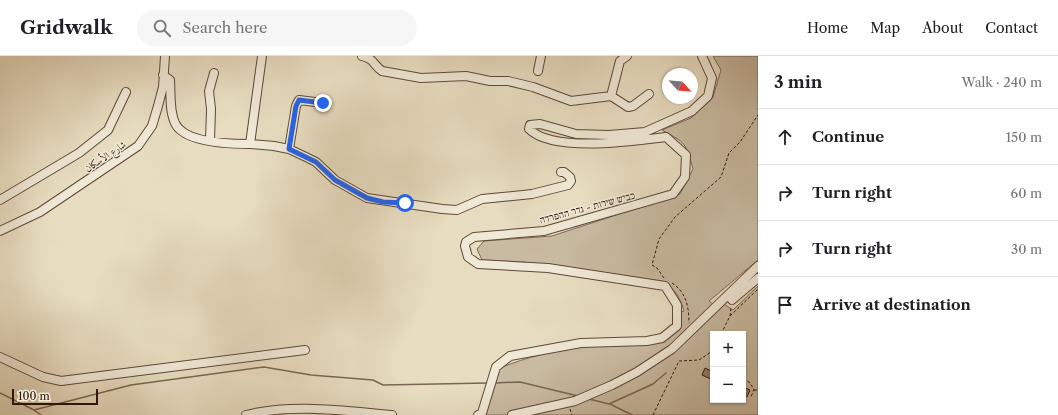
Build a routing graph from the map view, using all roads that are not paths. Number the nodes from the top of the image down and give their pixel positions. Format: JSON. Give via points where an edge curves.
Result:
{"nodes":[{"id":1,"x":165,"y":56,"type":"edge"},
{"id":2,"x":262,"y":56,"type":"edge"},
{"id":3,"x":362,"y":56,"type":"edge"},
{"id":4,"x":541,"y":56,"type":"edge"},
{"id":5,"x":627,"y":56,"type":"edge"},
{"id":6,"x":702,"y":56,"type":"edge"},
{"id":7,"x":538,"y":71,"type":"dead end"},
{"id":8,"x":214,"y":73,"type":"dead end"},
{"id":9,"x":163,"y":74,"type":"junction"},
{"id":10,"x":126,"y":92,"type":"dead end"},
{"id":11,"x":649,"y":94,"type":"dead end"},
{"id":12,"x":612,"y":96,"type":"junction"},
{"id":13,"x":323,"y":103,"type":"dead end"},
{"id":14,"x":210,"y":141,"type":"junction"},
{"id":15,"x":250,"y":144,"type":"junction"},
{"id":16,"x":289,"y":149,"type":"junction"},
{"id":17,"x":560,"y":172,"type":"dead end"},
{"id":18,"x":0,"y":200,"type":"edge"},
{"id":19,"x":0,"y":231,"type":"edge"},
{"id":20,"x":757,"y":273,"type":"edge"},
{"id":21,"x":732,"y":300,"type":"road end"},
{"id":22,"x":305,"y":350,"type":"dead end"},
{"id":23,"x":0,"y":357,"type":"edge"},
{"id":24,"x":246,"y":415,"type":"edge"},
{"id":25,"x":392,"y":415,"type":"edge"},
{"id":26,"x":478,"y":415,"type":"edge"},
{"id":27,"x":512,"y":415,"type":"edge"}],
"edges":[{"from":1,"to":9,"type":"street","name":"شارع الأسكان"},
{"from":2,"to":15,"type":"street"},
{"from":3,"to":12,"type":"street","via":[[374,60],[382,71],[410,77],[466,76],[490,81],[508,81],[571,101]]},
{"from":4,"to":7,"type":"street"},
{"from":5,"to":12,"type":"street","via":[[620,61]]},
{"from":6,"to":26,"type":"street","name":"כביש שירות - גדר ההפרדה","via":[[712,78],[708,96],[692,111],[645,132],[620,135],[576,134],[540,124],[530,125],[529,130],[536,136],[594,145],[666,137],[686,155],[685,177],[673,194],[544,231],[474,237],[466,242],[465,246],[468,257],[478,264],[548,268],[665,286],[677,305],[677,326],[662,338],[648,341],[581,343],[510,356],[496,366],[482,413]]},
{"from":8,"to":14,"type":"street","via":[[209,92]]},
{"from":9,"to":14,"type":"street","via":[[170,80],[173,117],[178,128]]},
{"from":9,"to":19,"type":"street","name":"شارع الأسكان","via":[[163,87],[152,126],[138,146],[40,212]]},
{"from":10,"to":18,"type":"street","name":"شارع الأسكان","via":[[108,130],[80,153]]},
{"from":11,"to":12,"type":"street","via":[[628,107]]},
{"from":13,"to":16,"type":"street","via":[[299,100]]},
{"from":14,"to":15,"type":"street"},
{"from":15,"to":16,"type":"street"},
{"from":16,"to":17,"type":"street","via":[[316,162],[335,180],[367,198],[442,209],[457,210],[482,199],[532,194],[568,185],[570,177]]},
{"from":20,"to":21,"type":"street"},
{"from":20,"to":27,"type":"street","via":[[672,349],[657,359],[592,395]]},
{"from":22,"to":23,"type":"street","via":[[61,381],[43,377]]},
{"from":24,"to":25,"type":"street","via":[[318,409]]}]}
